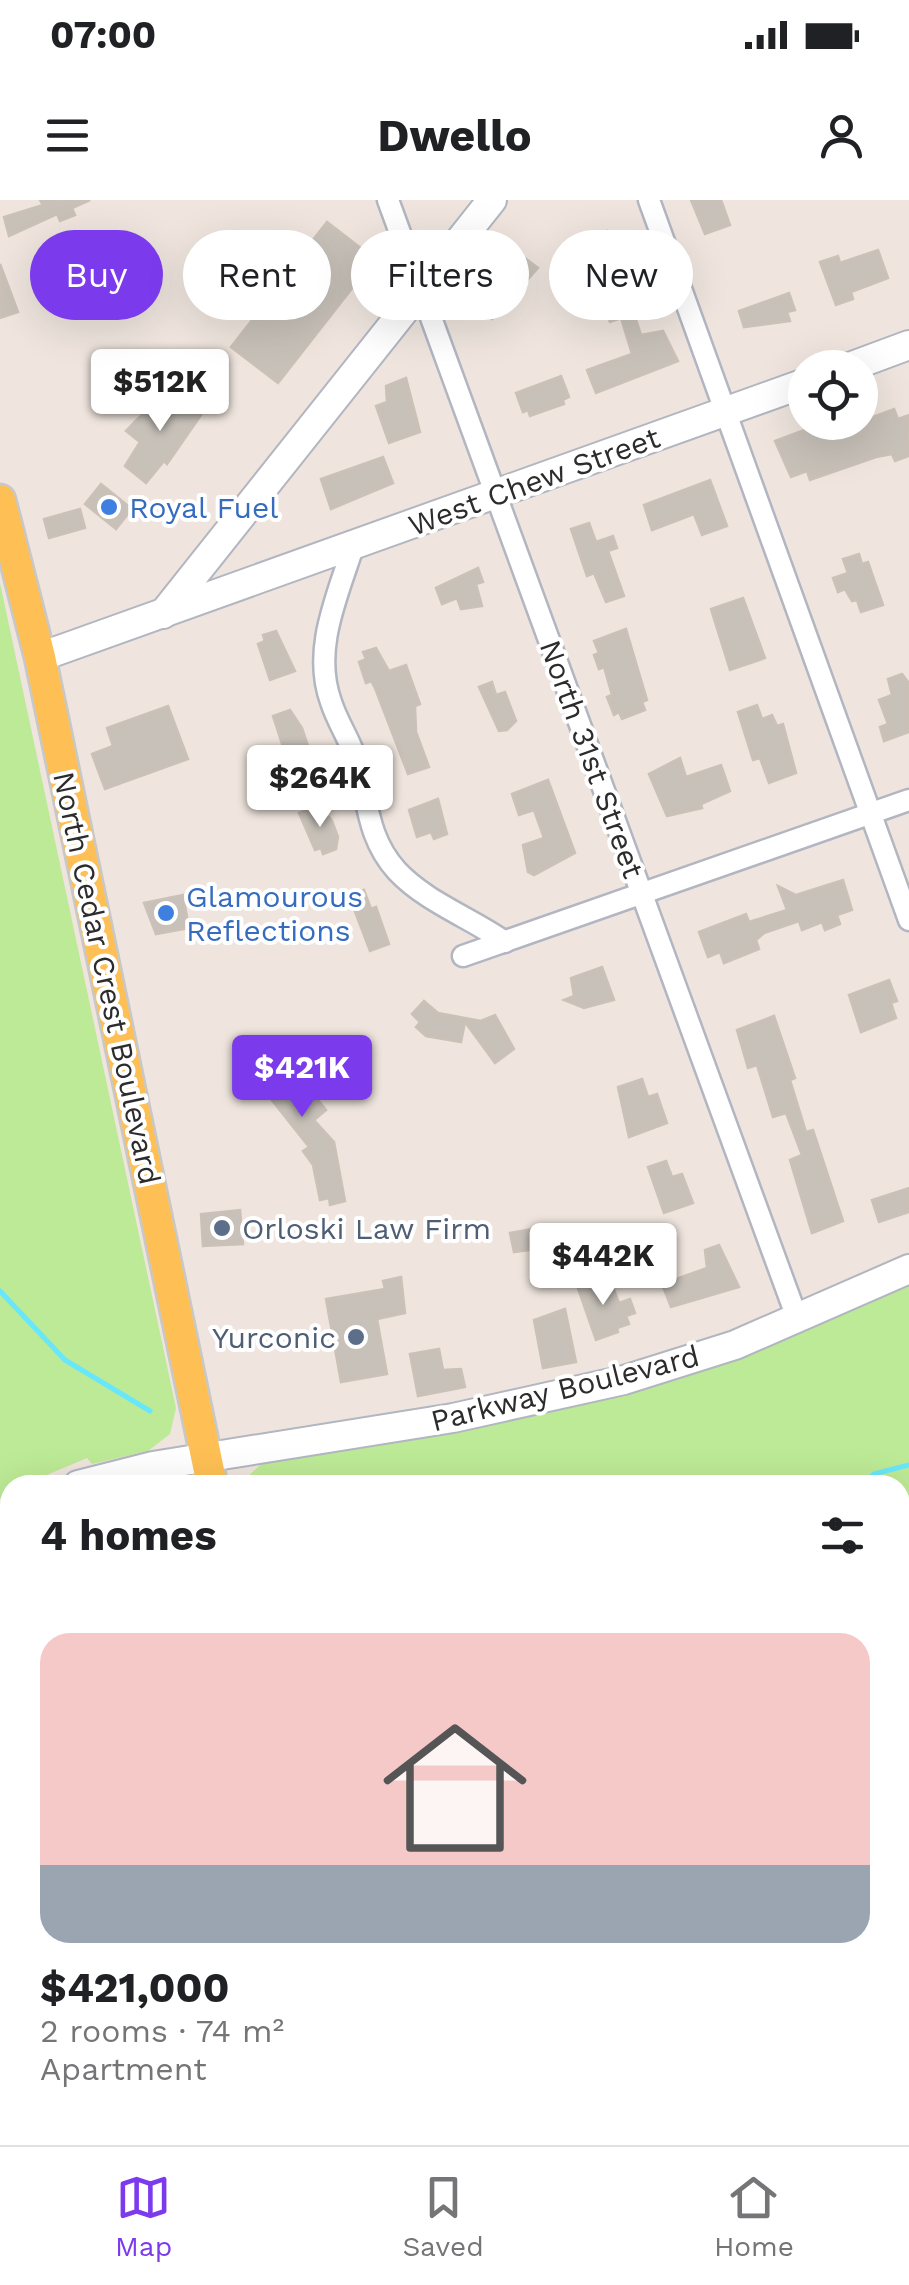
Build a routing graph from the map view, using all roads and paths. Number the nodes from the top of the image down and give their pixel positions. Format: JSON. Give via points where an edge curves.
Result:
{"nodes":[{"id":1,"x":388,"y":200,"type":"edge"},
{"id":2,"x":492,"y":200,"type":"edge"},
{"id":3,"x":648,"y":200,"type":"edge"},
{"id":4,"x":399,"y":230,"type":"edge"},
{"id":5,"x":468,"y":230,"type":"edge"},
{"id":6,"x":397,"y":320,"type":"edge"},
{"id":7,"x":432,"y":320,"type":"edge"},
{"id":8,"x":909,"y":345,"type":"edge"},
{"id":9,"x":878,"y":356,"type":"edge"},
{"id":10,"x":788,"y":389,"type":"edge"},
{"id":11,"x":726,"y":412,"type":"junction"},
{"id":12,"x":496,"y":495,"type":"junction"},
{"id":13,"x":0,"y":500,"type":"edge"},
{"id":14,"x":352,"y":546,"type":"junction"},
{"id":15,"x":204,"y":562,"type":"junction"},
{"id":16,"x":263,"y":579,"type":"junction"},
{"id":17,"x":161,"y":616,"type":"junction"},
{"id":18,"x":40,"y":657,"type":"junction"},
{"id":19,"x":909,"y":800,"type":"edge"},
{"id":20,"x":870,"y":814,"type":"junction"},
{"id":21,"x":641,"y":894,"type":"junction"},
{"id":22,"x":909,"y":920,"type":"edge"},
{"id":23,"x":505,"y":942,"type":"junction"},
{"id":24,"x":463,"y":956,"type":"dead end"},
{"id":25,"x":909,"y":1269,"type":"edge"},
{"id":26,"x":798,"y":1318,"type":"junction"},
{"id":27,"x":209,"y":1471,"type":"edge"},
{"id":28,"x":110,"y":1475,"type":"edge"}],
"edges":[{"from":1,"to":4,"type":"street","name":"North 31st Street"},
{"from":2,"to":5,"type":"street"},
{"from":3,"to":11,"type":"street"},
{"from":6,"to":15,"type":"street"},
{"from":7,"to":12,"type":"street","name":"North 31st Street"},
{"from":8,"to":9,"type":"street"},
{"from":10,"to":11,"type":"street","name":"West Chew Street"},
{"from":11,"to":12,"type":"street","name":"West Chew Street"},
{"from":11,"to":20,"type":"street"},
{"from":12,"to":14,"type":"street","name":"West Chew Street"},
{"from":12,"to":21,"type":"street","name":"North 31st Street"},
{"from":13,"to":18,"type":"main road","name":"North Cedar Crest Boulevard"},
{"from":14,"to":16,"type":"street","name":"West Chew Street"},
{"from":14,"to":23,"type":"street","via":[[324,665],[332,705],[358,767],[367,820],[396,870]]},
{"from":15,"to":16,"type":"street","via":[[226,576]]},
{"from":15,"to":17,"type":"street"},
{"from":16,"to":17,"type":"street","name":"West Chew Street"},
{"from":17,"to":18,"type":"street","name":"West Chew Street"},
{"from":18,"to":27,"type":"main road","name":"North Cedar Crest Boulevard"},
{"from":19,"to":20,"type":"street"},
{"from":20,"to":21,"type":"street"},
{"from":20,"to":22,"type":"street"},
{"from":21,"to":23,"type":"street"},
{"from":21,"to":26,"type":"street","name":"North 31st Street"},
{"from":23,"to":24,"type":"street"},
{"from":25,"to":26,"type":"street","name":"Parkway Boulevard"},
{"from":26,"to":27,"type":"street","name":"Parkway Boulevard","via":[[671,1367]]},
{"from":27,"to":28,"type":"street","name":"Parkway Boulevard"}]}
